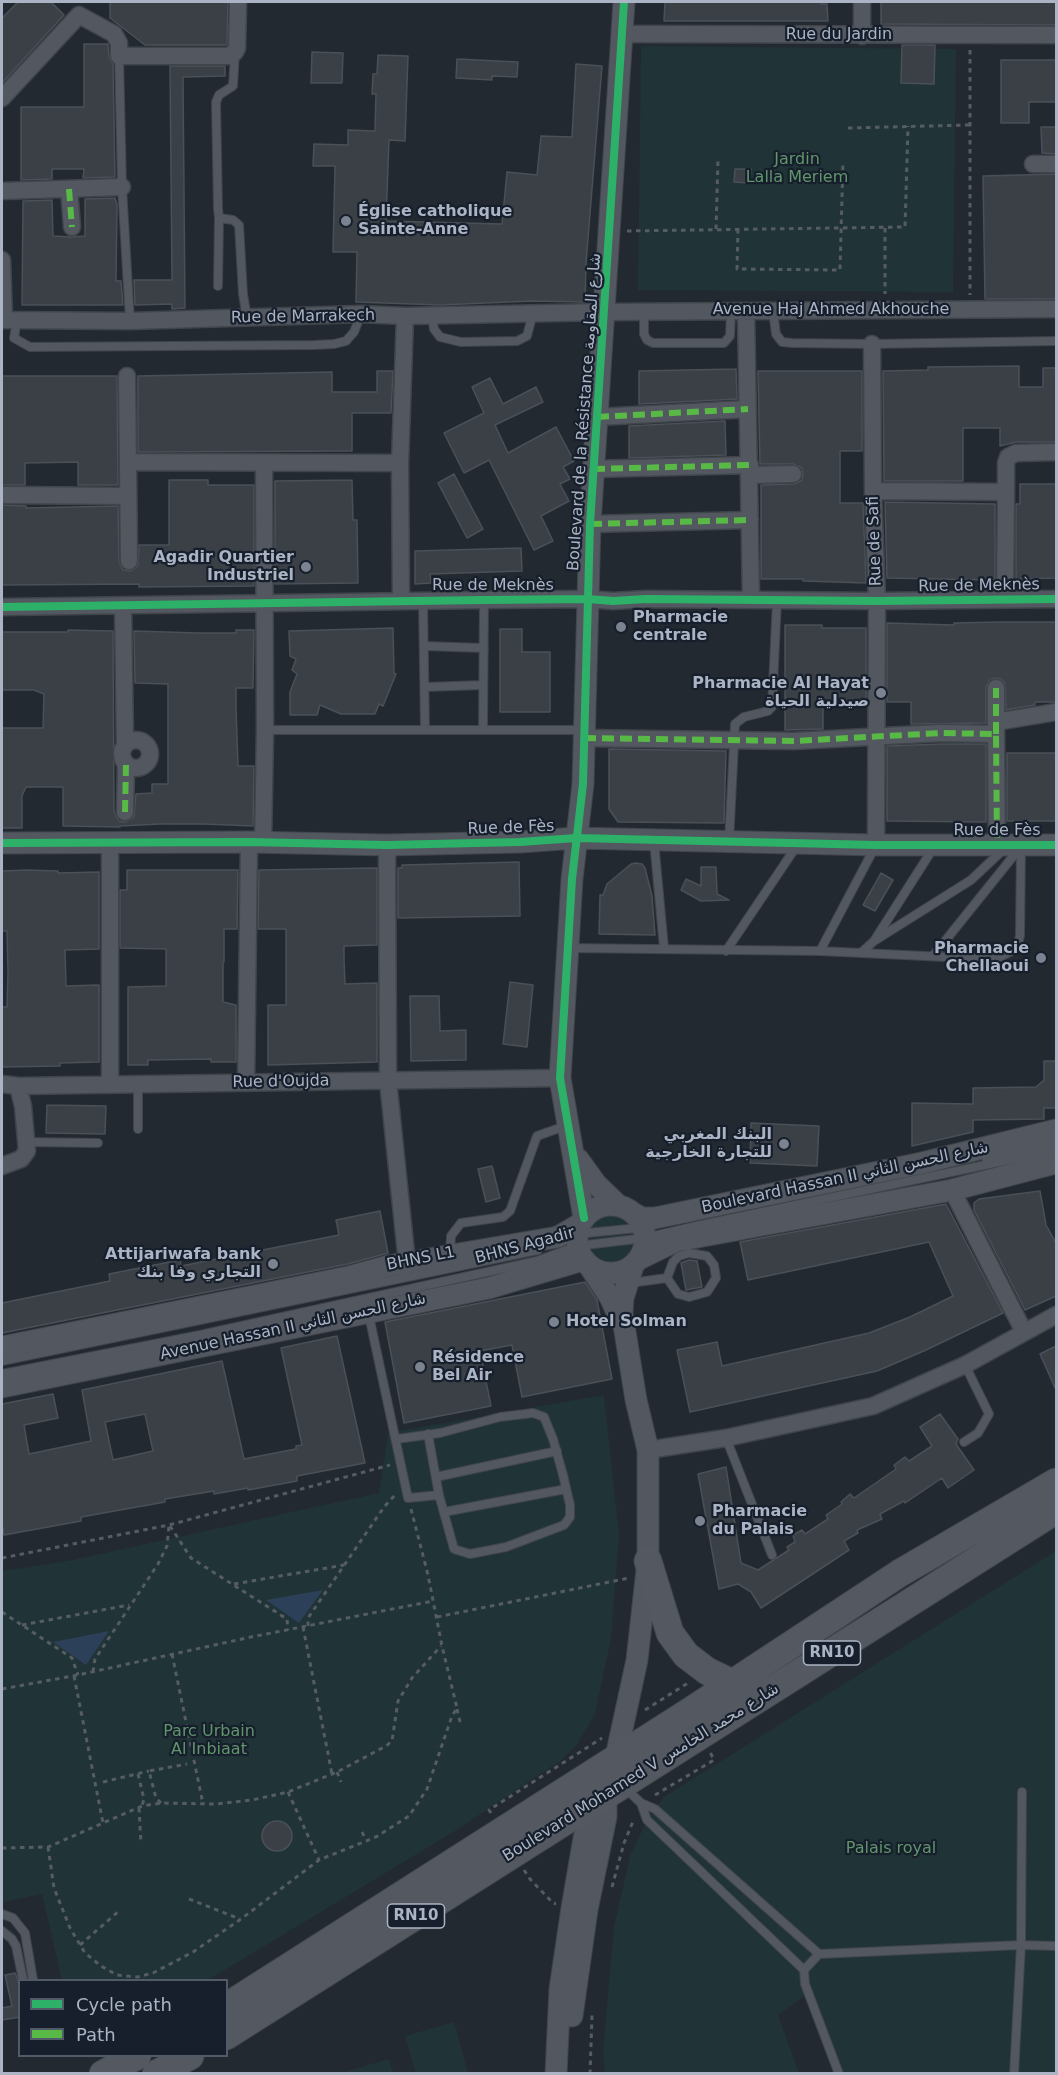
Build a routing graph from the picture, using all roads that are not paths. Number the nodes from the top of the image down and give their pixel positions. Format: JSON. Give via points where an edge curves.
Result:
{"nodes":[{"id":1,"x":238,"y":2,"type":"edge"},
{"id":2,"x":624,"y":2,"type":"edge"},
{"id":3,"x":862,"y":2,"type":"edge"},
{"id":4,"x":77,"y":8,"type":"edge"},
{"id":5,"x":622,"y":34,"type":"junction"},
{"id":6,"x":1056,"y":35,"type":"edge"},
{"id":7,"x":862,"y":36,"type":"junction"},
{"id":8,"x":236,"y":52,"type":"junction"},
{"id":9,"x":119,"y":56,"type":"junction"},
{"id":10,"x":2,"y":98,"type":"edge"},
{"id":11,"x":1033,"y":164,"type":"dead end"},
{"id":12,"x":1056,"y":164,"type":"edge"},
{"id":13,"x":122,"y":188,"type":"junction"},
{"id":14,"x":69,"y":189,"type":"junction"},
{"id":15,"x":2,"y":191,"type":"edge"},
{"id":16,"x":219,"y":218,"type":"junction"},
{"id":17,"x":72,"y":227,"type":"dead end"},
{"id":18,"x":2,"y":260,"type":"edge"},
{"id":19,"x":218,"y":286,"type":"dead end"},
{"id":20,"x":1056,"y":309,"type":"edge"},
{"id":21,"x":739,"y":311,"type":"junction"},
{"id":22,"x":773,"y":311,"type":"junction"},
{"id":23,"x":604,"y":312,"type":"junction"},
{"id":24,"x":644,"y":312,"type":"junction"},
{"id":25,"x":533,"y":313,"type":"junction"},
{"id":26,"x":361,"y":314,"type":"junction"},
{"id":27,"x":405,"y":316,"type":"junction"},
{"id":28,"x":432,"y":316,"type":"junction"},
{"id":29,"x":248,"y":319,"type":"junction"},
{"id":30,"x":8,"y":320,"type":"edge"},
{"id":31,"x":130,"y":321,"type":"junction"},
{"id":32,"x":1056,"y":341,"type":"edge"},
{"id":33,"x":872,"y":344,"type":"junction"},
{"id":34,"x":127,"y":376,"type":"dead end"},
{"id":35,"x":748,"y":409,"type":"junction"},
{"id":36,"x":597,"y":417,"type":"junction"},
{"id":37,"x":1056,"y":452,"type":"edge"},
{"id":38,"x":128,"y":462,"type":"junction"},
{"id":39,"x":264,"y":463,"type":"junction"},
{"id":40,"x":400,"y":463,"type":"junction"},
{"id":41,"x":593,"y":469,"type":"junction"},
{"id":42,"x":750,"y":470,"type":"junction"},
{"id":43,"x":793,"y":474,"type":"dead end"},
{"id":44,"x":873,"y":491,"type":"junction"},
{"id":45,"x":1006,"y":492,"type":"junction"},
{"id":46,"x":2,"y":495,"type":"edge"},
{"id":47,"x":128,"y":496,"type":"junction"},
{"id":48,"x":750,"y":520,"type":"junction"},
{"id":49,"x":590,"y":524,"type":"junction"},
{"id":50,"x":129,"y":561,"type":"dead end"},
{"id":51,"x":588,"y":599,"type":"junction"},
{"id":52,"x":752,"y":599,"type":"junction"},
{"id":53,"x":1005,"y":599,"type":"junction"},
{"id":54,"x":1056,"y":599,"type":"edge"},
{"id":55,"x":423,"y":600,"type":"junction"},
{"id":56,"x":484,"y":600,"type":"junction"},
{"id":57,"x":777,"y":600,"type":"junction"},
{"id":58,"x":400,"y":601,"type":"junction"},
{"id":59,"x":877,"y":601,"type":"junction"},
{"id":60,"x":265,"y":604,"type":"junction"},
{"id":61,"x":123,"y":606,"type":"junction"},
{"id":62,"x":2,"y":607,"type":"edge"},
{"id":63,"x":424,"y":646,"type":"junction"},
{"id":64,"x":484,"y":648,"type":"junction"},
{"id":65,"x":483,"y":685,"type":"junction"},
{"id":66,"x":425,"y":687,"type":"junction"},
{"id":67,"x":996,"y":688,"type":"dead end"},
{"id":68,"x":1056,"y":712,"type":"edge"},
{"id":69,"x":996,"y":728,"type":"junction"},
{"id":70,"x":425,"y":729,"type":"junction"},
{"id":71,"x":483,"y":729,"type":"junction"},
{"id":72,"x":265,"y":730,"type":"junction"},
{"id":73,"x":584,"y":734,"type":"junction"},
{"id":74,"x":877,"y":737,"type":"junction"},
{"id":75,"x":733,"y":741,"type":"junction"},
{"id":76,"x":125,"y":745,"type":"junction"},
{"id":77,"x":126,"y":765,"type":"junction"},
{"id":78,"x":125,"y":812,"type":"dead end"},
{"id":79,"x":576,"y":838,"type":"junction"},
{"id":80,"x":654,"y":840,"type":"junction"},
{"id":81,"x":110,"y":842,"type":"junction"},
{"id":82,"x":2,"y":843,"type":"edge"},
{"id":83,"x":256,"y":843,"type":"junction"},
{"id":84,"x":729,"y":843,"type":"junction"},
{"id":85,"x":798,"y":844,"type":"junction"},
{"id":86,"x":387,"y":845,"type":"junction"},
{"id":87,"x":876,"y":845,"type":"junction"},
{"id":88,"x":935,"y":845,"type":"junction"},
{"id":89,"x":1056,"y":845,"type":"edge"},
{"id":90,"x":1008,"y":846,"type":"junction"},
{"id":91,"x":874,"y":941,"type":"junction"},
{"id":92,"x":567,"y":948,"type":"junction"},
{"id":93,"x":664,"y":948,"type":"junction"},
{"id":94,"x":726,"y":951,"type":"junction"},
{"id":95,"x":820,"y":951,"type":"junction"},
{"id":96,"x":862,"y":952,"type":"junction"},
{"id":97,"x":933,"y":956,"type":"junction"},
{"id":98,"x":560,"y":1078,"type":"junction"},
{"id":99,"x":388,"y":1081,"type":"junction"},
{"id":100,"x":246,"y":1083,"type":"junction"},
{"id":101,"x":138,"y":1084,"type":"junction"},
{"id":102,"x":10,"y":1085,"type":"edge"},
{"id":103,"x":110,"y":1085,"type":"junction"},
{"id":104,"x":568,"y":1125,"type":"junction"},
{"id":105,"x":138,"y":1129,"type":"dead end"},
{"id":106,"x":1056,"y":1130,"type":"edge"},
{"id":107,"x":26,"y":1142,"type":"junction"},
{"id":108,"x":98,"y":1143,"type":"dead end"},
{"id":109,"x":1056,"y":1143,"type":"edge"},
{"id":110,"x":1056,"y":1150,"type":"edge"},
{"id":111,"x":574,"y":1154,"type":"junction"},
{"id":112,"x":1056,"y":1163,"type":"edge"},
{"id":113,"x":2,"y":1166,"type":"edge"},
{"id":114,"x":952,"y":1190,"type":"junction"},
{"id":115,"x":582,"y":1241,"type":"junction"},
{"id":116,"x":634,"y":1242,"type":"junction"},
{"id":117,"x":450,"y":1256,"type":"junction"},
{"id":118,"x":407,"y":1263,"type":"junction"},
{"id":119,"x":667,"y":1278,"type":"junction"},
{"id":120,"x":368,"y":1311,"type":"junction"},
{"id":121,"x":1056,"y":1315,"type":"edge"},
{"id":122,"x":624,"y":1327,"type":"junction"},
{"id":123,"x":1024,"y":1332,"type":"junction"},
{"id":124,"x":2,"y":1347,"type":"edge"},
{"id":125,"x":2,"y":1361,"type":"edge"},
{"id":126,"x":965,"y":1365,"type":"junction"},
{"id":127,"x":2,"y":1374,"type":"edge"},
{"id":128,"x":2,"y":1387,"type":"edge"},
{"id":129,"x":428,"y":1434,"type":"junction"},
{"id":130,"x":726,"y":1438,"type":"junction"},
{"id":131,"x":397,"y":1439,"type":"junction"},
{"id":132,"x":964,"y":1442,"type":"dead end"},
{"id":133,"x":648,"y":1450,"type":"junction"},
{"id":134,"x":557,"y":1451,"type":"junction"},
{"id":135,"x":436,"y":1477,"type":"junction"},
{"id":136,"x":1056,"y":1482,"type":"edge"},
{"id":137,"x":567,"y":1489,"type":"junction"},
{"id":138,"x":440,"y":1495,"type":"junction"},
{"id":139,"x":1056,"y":1510,"type":"edge"},
{"id":140,"x":444,"y":1512,"type":"junction"},
{"id":141,"x":772,"y":1555,"type":"dead end"},
{"id":142,"x":647,"y":1568,"type":"junction"},
{"id":143,"x":732,"y":1683,"type":"junction"},
{"id":144,"x":623,"y":1754,"type":"junction"},
{"id":145,"x":614,"y":1789,"type":"junction"},
{"id":146,"x":1022,"y":1792,"type":"dead end"},
{"id":147,"x":641,"y":1803,"type":"junction"},
{"id":148,"x":2,"y":1914,"type":"edge"},
{"id":149,"x":2,"y":1931,"type":"edge"},
{"id":150,"x":1020,"y":1945,"type":"junction"},
{"id":151,"x":1056,"y":1946,"type":"edge"},
{"id":152,"x":819,"y":1954,"type":"junction"},
{"id":153,"x":804,"y":1970,"type":"junction"},
{"id":154,"x":23,"y":1979,"type":"edge"},
{"id":155,"x":33,"y":1979,"type":"edge"},
{"id":156,"x":228,"y":2006,"type":"edge"},
{"id":157,"x":228,"y":2035,"type":"edge"},
{"id":158,"x":133,"y":2057,"type":"edge"},
{"id":159,"x":186,"y":2057,"type":"edge"},
{"id":160,"x":103,"y":2073,"type":"edge"},
{"id":161,"x":156,"y":2073,"type":"edge"},
{"id":162,"x":556,"y":2073,"type":"edge"},
{"id":163,"x":569,"y":2073,"type":"edge"},
{"id":164,"x":839,"y":2073,"type":"edge"},
{"id":165,"x":1014,"y":2073,"type":"edge"}],
"edges":[{"from":1,"to":8,"type":"street"},
{"from":2,"to":5,"type":"street","name":"Boulevard de la Résistance شارع المقاومة"},
{"from":3,"to":7,"type":"street"},
{"from":4,"to":9,"type":"street","via":[[114,34]]},
{"from":4,"to":10,"type":"street"},
{"from":5,"to":7,"type":"street","name":"Rue du Jardin"},
{"from":5,"to":23,"type":"street","name":"Boulevard de la Résistance شارع المقاومة"},
{"from":6,"to":7,"type":"street","name":"Rue du Jardin"},
{"from":8,"to":9,"type":"street","via":[[229,56]]},
{"from":8,"to":16,"type":"lane","via":[[233,86],[219,95],[216,102]]},
{"from":9,"to":13,"type":"lane"},
{"from":11,"to":12,"type":"street"},
{"from":13,"to":14,"type":"street"},
{"from":13,"to":31,"type":"lane"},
{"from":14,"to":15,"type":"street"},
{"from":14,"to":17,"type":"street"},
{"from":16,"to":19,"type":"lane"},
{"from":16,"to":29,"type":"lane","via":[[239,225]]},
{"from":18,"to":30,"type":"street"},
{"from":20,"to":22,"type":"street","name":"Avenue Haj Ahmed Akhouche"},
{"from":21,"to":22,"type":"street","name":"Avenue Haj Ahmed Akhouche"},
{"from":21,"to":24,"type":"street","name":"Avenue Haj Ahmed Akhouche"},
{"from":21,"to":24,"type":"lane","via":[[724,343],[653,343],[644,334]]},
{"from":21,"to":35,"type":"street"},
{"from":22,"to":33,"type":"lane","via":[[776,334],[782,342]]},
{"from":23,"to":24,"type":"street","name":"Avenue Haj Ahmed Akhouche"},
{"from":23,"to":25,"type":"street","name":"Rue de Marrakech"},
{"from":23,"to":36,"type":"street","name":"Boulevard de la Résistance شارع المقاومة"},
{"from":25,"to":28,"type":"street","name":"Rue de Marrakech"},
{"from":25,"to":28,"type":"lane","via":[[527,336],[517,341],[461,342],[440,337]]},
{"from":26,"to":27,"type":"street","name":"Rue de Marrakech"},
{"from":26,"to":29,"type":"street","name":"Rue de Marrakech"},
{"from":26,"to":30,"type":"lane","via":[[346,341],[314,345],[30,347],[14,338]]},
{"from":27,"to":28,"type":"street","name":"Rue de Marrakech"},
{"from":27,"to":40,"type":"street"},
{"from":29,"to":31,"type":"street","name":"Rue de Marrakech"},
{"from":30,"to":31,"type":"street","name":"Rue de Marrakech"},
{"from":32,"to":33,"type":"lane"},
{"from":33,"to":44,"type":"street","name":"Rue de Safi"},
{"from":34,"to":38,"type":"street"},
{"from":35,"to":36,"type":"street"},
{"from":35,"to":42,"type":"street"},
{"from":36,"to":41,"type":"street","name":"Boulevard de la Résistance شارع المقاومة"},
{"from":37,"to":45,"type":"street","via":[[1016,453],[1008,457]]},
{"from":38,"to":39,"type":"street"},
{"from":38,"to":47,"type":"street"},
{"from":39,"to":40,"type":"street"},
{"from":39,"to":60,"type":"street"},
{"from":40,"to":58,"type":"street"},
{"from":41,"to":42,"type":"street"},
{"from":41,"to":49,"type":"street","name":"Boulevard de la Résistance شارع المقاومة"},
{"from":42,"to":43,"type":"street"},
{"from":42,"to":48,"type":"street"},
{"from":44,"to":45,"type":"street"},
{"from":44,"to":59,"type":"street","name":"Rue de Safi"},
{"from":45,"to":53,"type":"street"},
{"from":46,"to":47,"type":"street"},
{"from":47,"to":50,"type":"street"},
{"from":48,"to":49,"type":"street"},
{"from":48,"to":52,"type":"street"},
{"from":49,"to":51,"type":"street","name":"Boulevard de la Résistance شارع المقاومة"},
{"from":51,"to":52,"type":"street","name":"Rue de Meknès"},
{"from":51,"to":56,"type":"street","name":"Rue de Meknès"},
{"from":51,"to":73,"type":"street","name":"Boulevard de la Résistance شارع المقاومة"},
{"from":52,"to":57,"type":"street","name":"Rue de Meknès"},
{"from":53,"to":54,"type":"street","name":"Rue de Meknès"},
{"from":53,"to":59,"type":"street","name":"Rue de Meknès"},
{"from":55,"to":56,"type":"street","name":"Rue de Meknès"},
{"from":55,"to":58,"type":"street","name":"Rue de Meknès"},
{"from":55,"to":63,"type":"lane"},
{"from":56,"to":64,"type":"lane"},
{"from":57,"to":59,"type":"street","name":"Rue de Meknès"},
{"from":57,"to":75,"type":"lane","via":[[772,707],[741,718],[735,724]]},
{"from":58,"to":60,"type":"street","name":"Rue de Meknès"},
{"from":59,"to":74,"type":"street","name":"Rue de Safi"},
{"from":60,"to":61,"type":"street","name":"Rue de Meknès"},
{"from":60,"to":72,"type":"street"},
{"from":61,"to":62,"type":"street","name":"Rue de Meknès"},
{"from":61,"to":76,"type":"street"},
{"from":63,"to":64,"type":"lane"},
{"from":63,"to":66,"type":"lane"},
{"from":64,"to":65,"type":"lane"},
{"from":65,"to":66,"type":"lane"},
{"from":65,"to":71,"type":"lane"},
{"from":66,"to":70,"type":"lane"},
{"from":67,"to":69,"type":"street"},
{"from":68,"to":69,"type":"street"},
{"from":69,"to":74,"type":"street"},
{"from":69,"to":90,"type":"street"},
{"from":70,"to":71,"type":"lane"},
{"from":70,"to":72,"type":"lane"},
{"from":71,"to":73,"type":"lane"},
{"from":72,"to":83,"type":"street"},
{"from":73,"to":75,"type":"street"},
{"from":73,"to":79,"type":"street","name":"Boulevard de la Résistance شارع المقاومة"},
{"from":74,"to":75,"type":"street"},
{"from":74,"to":87,"type":"street","name":"Rue de Safi"},
{"from":75,"to":84,"type":"lane"},
{"from":76,"to":77,"type":"street","via":[[122,755]]},
{"from":76,"to":77,"type":"street","via":[[141,741],[150,754],[141,767]]},
{"from":77,"to":78,"type":"street"},
{"from":79,"to":80,"type":"street","name":"Rue de Fès"},
{"from":79,"to":86,"type":"street","name":"Rue de Fès"},
{"from":79,"to":92,"type":"street","name":"Boulevard de la Résistance شارع المقاومة"},
{"from":80,"to":84,"type":"street","name":"Rue de Fès"},
{"from":80,"to":93,"type":"lane"},
{"from":81,"to":82,"type":"street","name":"Rue de Fès"},
{"from":81,"to":83,"type":"street","name":"Rue de Fès"},
{"from":81,"to":103,"type":"street"},
{"from":83,"to":86,"type":"street","name":"Rue de Fès"},
{"from":83,"to":100,"type":"street"},
{"from":84,"to":85,"type":"street","name":"Rue de Fès"},
{"from":85,"to":87,"type":"street","name":"Rue de Fès"},
{"from":85,"to":94,"type":"lane"},
{"from":86,"to":99,"type":"street"},
{"from":87,"to":88,"type":"street","name":"Rue de Fès"},
{"from":87,"to":95,"type":"lane"},
{"from":88,"to":90,"type":"street","name":"Rue de Fès"},
{"from":88,"to":91,"type":"lane"},
{"from":89,"to":90,"type":"street","name":"Rue de Fès"},
{"from":90,"to":91,"type":"lane","via":[[971,880]]},
{"from":90,"to":97,"type":"lane"},
{"from":90,"to":97,"type":"lane","via":[[1018,945],[1010,952],[987,959]]},
{"from":91,"to":96,"type":"lane"},
{"from":92,"to":93,"type":"lane"},
{"from":92,"to":98,"type":"street","name":"Boulevard de la Résistance شارع المقاومة"},
{"from":93,"to":94,"type":"lane"},
{"from":94,"to":95,"type":"lane"},
{"from":95,"to":96,"type":"lane"},
{"from":96,"to":97,"type":"lane"},
{"from":98,"to":99,"type":"street","name":"Rue d'Oujda"},
{"from":98,"to":104,"type":"street","name":"Boulevard de la Résistance شارع المقاومة"},
{"from":99,"to":100,"type":"street","name":"Rue d'Oujda"},
{"from":99,"to":118,"type":"street"},
{"from":100,"to":101,"type":"street","name":"Rue d'Oujda"},
{"from":101,"to":103,"type":"street","name":"Rue d'Oujda"},
{"from":101,"to":105,"type":"lane"},
{"from":102,"to":103,"type":"street","name":"Rue d'Oujda"},
{"from":102,"to":107,"type":"street","via":[[23,1106]]},
{"from":104,"to":111,"type":"street","name":"Boulevard de la Résistance شارع المقاومة"},
{"from":104,"to":117,"type":"lane","via":[[537,1136],[510,1211],[495,1219],[461,1223],[451,1236]]},
{"from":106,"to":116,"type":"street","name":"Boulevard Hassan II شارع الحسن الثاني","via":[[922,1163],[642,1218]]},
{"from":107,"to":108,"type":"lane"},
{"from":107,"to":113,"type":"street","via":[[25,1156]]},
{"from":109,"to":116,"type":"lane","via":[[660,1226]]},
{"from":110,"to":116,"type":"lane","name":"BHNS Agadir"},
{"from":111,"to":115,"type":"street","name":"Boulevard de la Résistance شارع المقاومة"},
{"from":111,"to":116,"type":"street","name":"Boulevard de la Résistance شارع المقاومة"},
{"from":112,"to":114,"type":"street","name":"Boulevard Hassan II شارع الحسن الثاني"},
{"from":114,"to":116,"type":"street","name":"Boulevard Hassan II شارع الحسن الثاني","via":[[676,1241]]},
{"from":114,"to":123,"type":"street"},
{"from":115,"to":116,"type":"lane","name":"BHNS Agadir"},
{"from":115,"to":116,"type":"street","via":[[607,1273],[625,1270]]},
{"from":115,"to":116,"type":"street","via":[[597,1208],[608,1205]]},
{"from":115,"to":117,"type":"street","via":[[558,1237]]},
{"from":115,"to":120,"type":"street","name":"Avenue Hassan II شارع الحسن الثاني","via":[[489,1288]]},
{"from":115,"to":122,"type":"street","name":"Boulevard de la Résistance شارع المقاومة"},
{"from":115,"to":125,"type":"lane","name":"BHNS L1"},
{"from":115,"to":127,"type":"lane","name":"BHNS Agadir","via":[[537,1261]]},
{"from":116,"to":119,"type":"lane"},
{"from":116,"to":122,"type":"street","name":"Boulevard de la Résistance شارع المقاومة","via":[[622,1306]]},
{"from":117,"to":118,"type":"street"},
{"from":118,"to":124,"type":"street"},
{"from":119,"to":119,"type":"lane","via":[[678,1294],[689,1297],[707,1292],[716,1278],[714,1265],[707,1256],[689,1252],[679,1256]]},
{"from":120,"to":128,"type":"street","name":"Avenue Hassan II شارع الحسن الثاني"},
{"from":120,"to":131,"type":"lane"},
{"from":121,"to":123,"type":"street"},
{"from":122,"to":133,"type":"street","name":"Boulevard de la Résistance شارع المقاومة"},
{"from":123,"to":126,"type":"street"},
{"from":126,"to":130,"type":"street","via":[[873,1406]]},
{"from":126,"to":132,"type":"lane","via":[[988,1414],[978,1433]]},
{"from":129,"to":131,"type":"lane"},
{"from":129,"to":134,"type":"lane","via":[[532,1413],[544,1417]]},
{"from":129,"to":135,"type":"lane"},
{"from":130,"to":133,"type":"street"},
{"from":130,"to":141,"type":"lane"},
{"from":131,"to":138,"type":"lane","via":[[408,1498]]},
{"from":133,"to":142,"type":"street","name":"Boulevard de la Résistance شارع المقاومة"},
{"from":134,"to":135,"type":"lane"},
{"from":134,"to":137,"type":"lane"},
{"from":135,"to":138,"type":"lane"},
{"from":136,"to":143,"type":"main road","name":"Boulevard Mohamed V شارع محمد الخامس","number":"RN10","via":[[900,1573]]},
{"from":137,"to":140,"type":"lane"},
{"from":137,"to":140,"type":"lane","via":[[570,1517],[564,1525],[506,1547],[470,1554],[454,1549]]},
{"from":138,"to":140,"type":"lane"},
{"from":139,"to":145,"type":"main road","name":"Boulevard Mohamed V شارع محمد الخامس","number":"RN10"},
{"from":142,"to":143,"type":"main road","via":[[670,1633],[686,1655]]},
{"from":142,"to":144,"type":"street","name":"Boulevard de la Résistance شارع المقاومة"},
{"from":143,"to":144,"type":"main road","name":"Boulevard Mohamed V شارع محمد الخامس","number":"RN10"},
{"from":144,"to":145,"type":"street","name":"Boulevard de la Résistance شارع المقاومة"},
{"from":144,"to":156,"type":"main road","name":"Boulevard Mohamed V شارع محمد الخامس","number":"RN10"},
{"from":145,"to":147,"type":"lane"},
{"from":145,"to":157,"type":"main road","name":"Boulevard Mohamed V شارع محمد الخامس","number":"RN10"},
{"from":145,"to":162,"type":"street","via":[[589,1823],[584,1838],[560,1989]]},
{"from":145,"to":163,"type":"street","via":[[586,1910],[573,1997]]},
{"from":146,"to":150,"type":"lane"},
{"from":147,"to":152,"type":"lane","via":[[655,1809]]},
{"from":147,"to":153,"type":"lane","via":[[646,1820]]},
{"from":148,"to":155,"type":"lane","via":[[13,1918],[25,1933]]},
{"from":149,"to":154,"type":"lane","via":[[16,1946]]},
{"from":150,"to":151,"type":"lane"},
{"from":150,"to":152,"type":"lane"},
{"from":150,"to":165,"type":"lane"},
{"from":152,"to":153,"type":"lane"},
{"from":153,"to":164,"type":"lane","via":[[805,1984]]},
{"from":158,"to":160,"type":"main road"},
{"from":159,"to":161,"type":"main road"}]}
